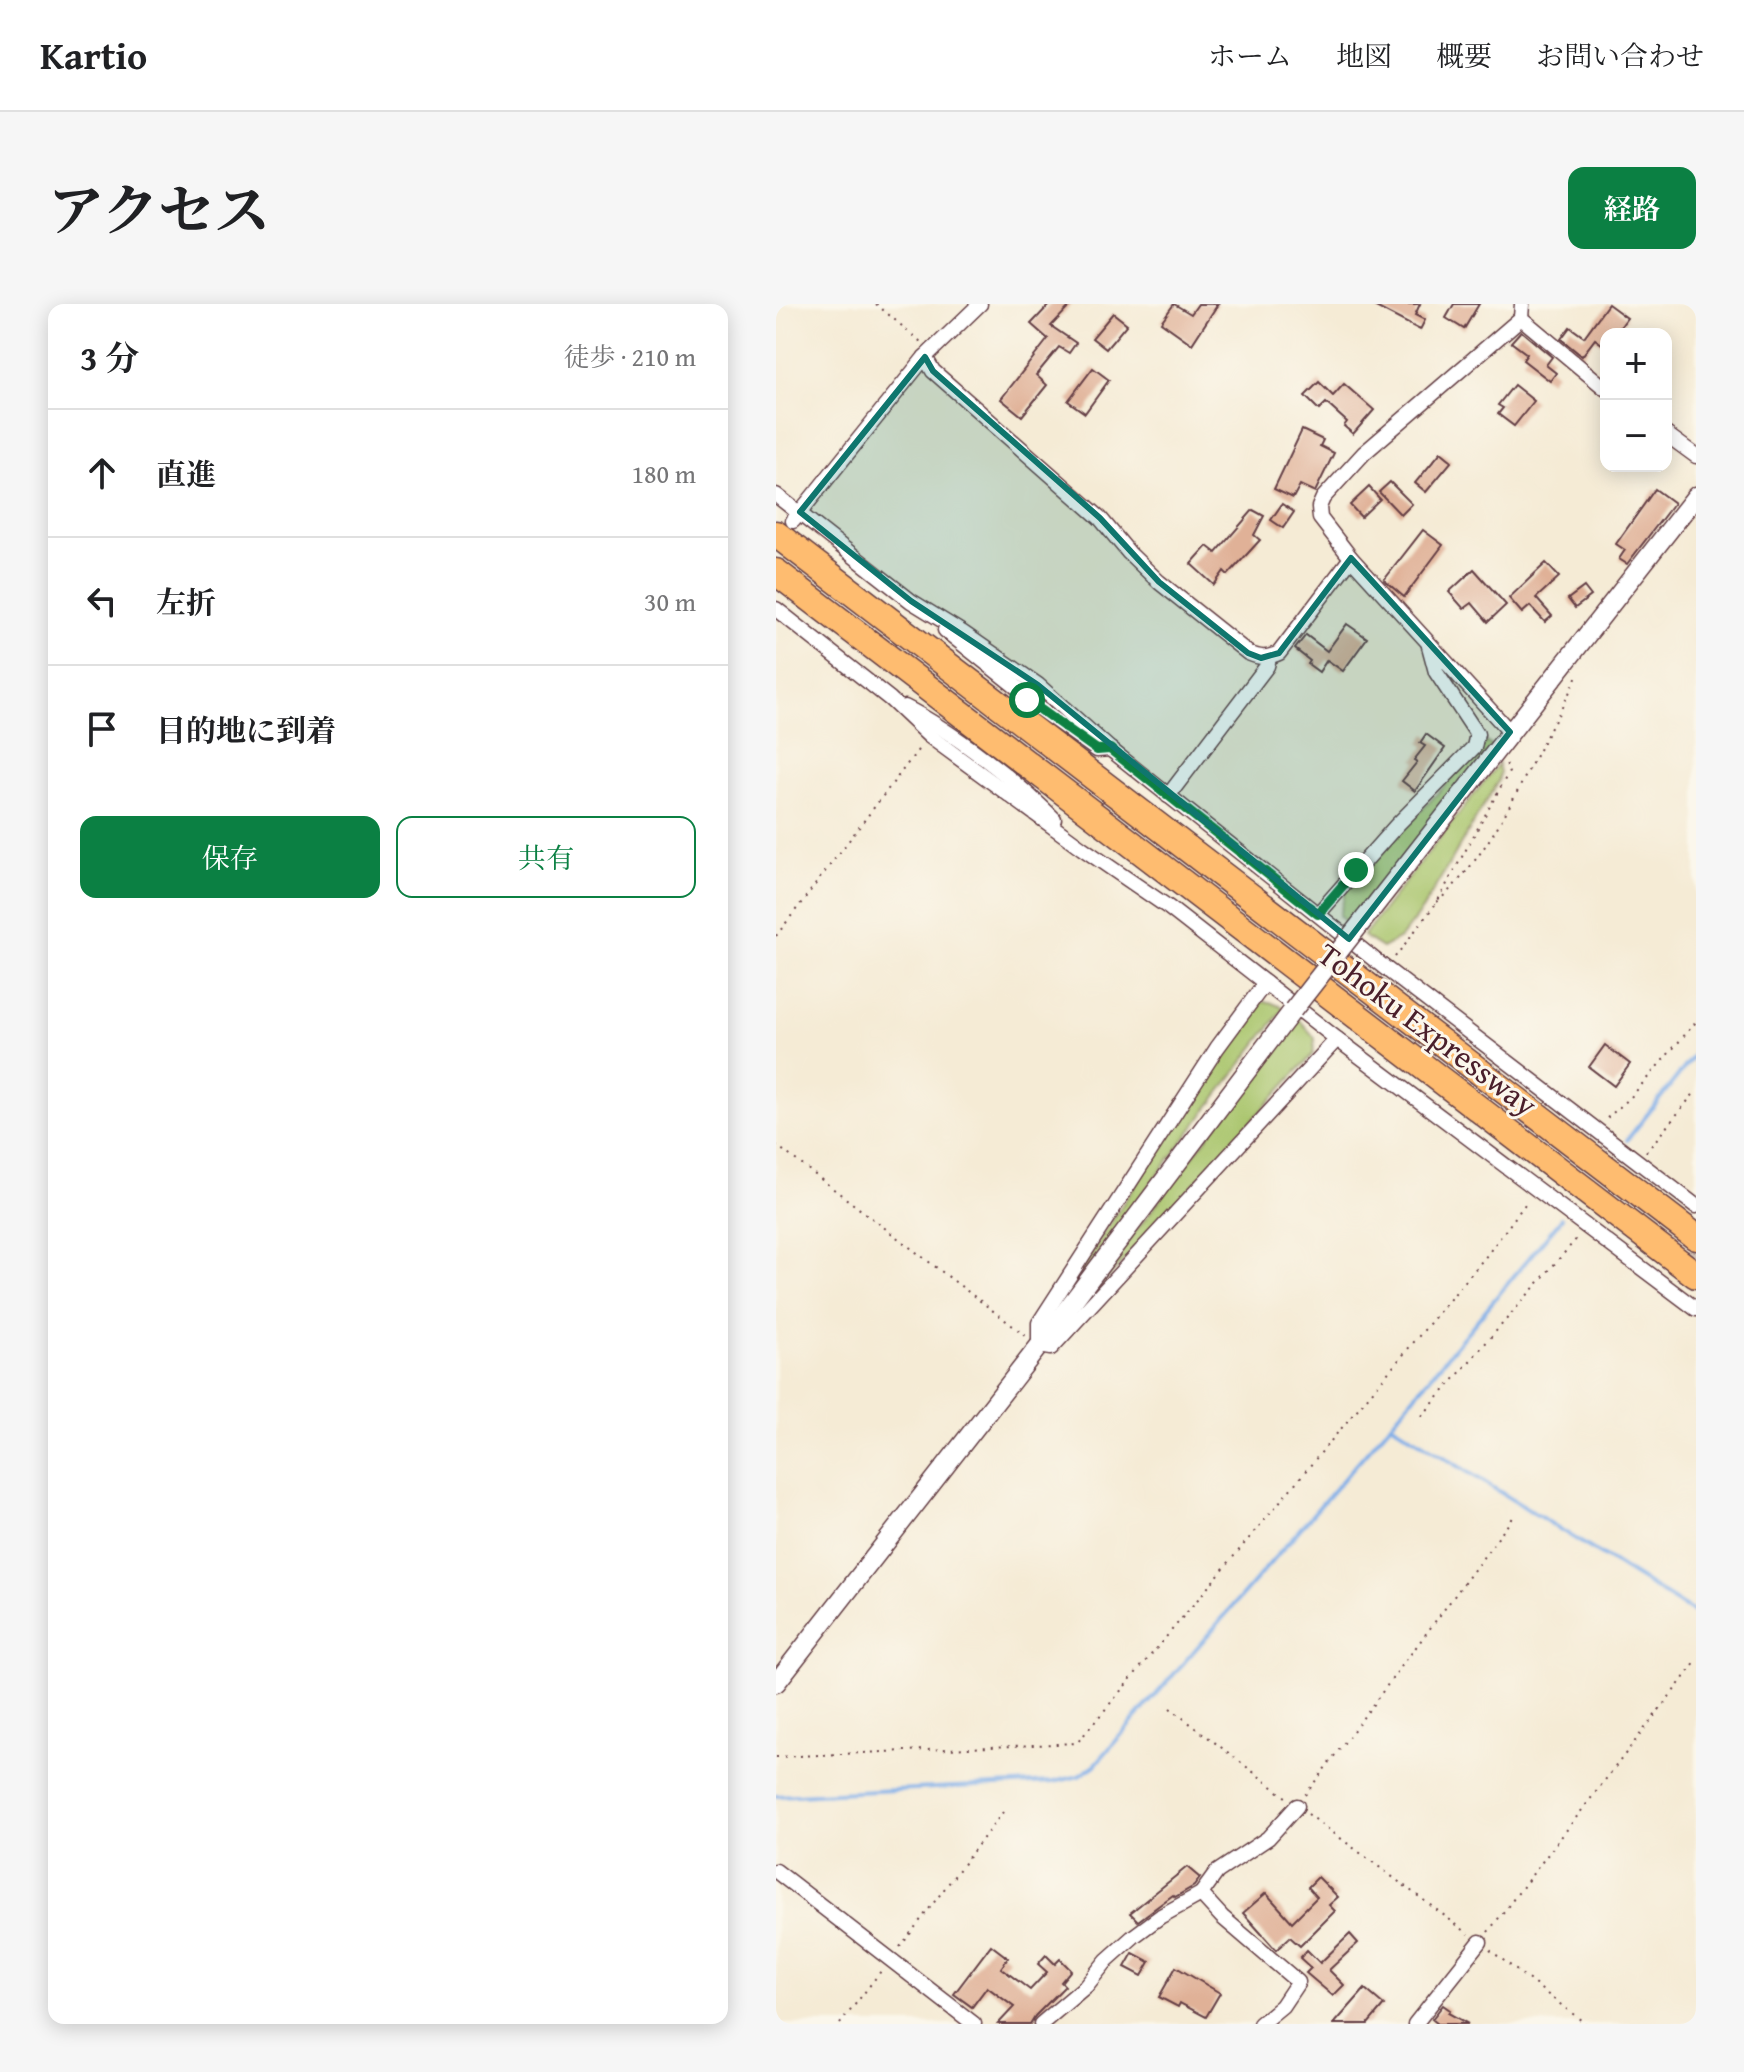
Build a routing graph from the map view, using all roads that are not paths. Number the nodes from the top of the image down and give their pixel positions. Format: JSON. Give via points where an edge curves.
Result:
{"nodes":[{"id":1,"x":980,"y":304,"type":"edge"},
{"id":2,"x":1521,"y":311,"type":"edge"},
{"id":3,"x":927,"y":355,"type":"junction"},
{"id":4,"x":1600,"y":383,"type":"edge"},
{"id":5,"x":1672,"y":438,"type":"edge"},
{"id":6,"x":1696,"y":456,"type":"edge"},
{"id":7,"x":776,"y":495,"type":"edge"},
{"id":8,"x":1696,"y":496,"type":"edge"},
{"id":9,"x":790,"y":522,"type":"edge"},
{"id":10,"x":1351,"y":558,"type":"junction"},
{"id":11,"x":776,"y":572,"type":"edge"},
{"id":12,"x":911,"y":601,"type":"junction"},
{"id":13,"x":776,"y":609,"type":"edge"},
{"id":14,"x":1429,"y":643,"type":"junction"},
{"id":15,"x":1269,"y":658,"type":"junction"},
{"id":16,"x":890,"y":699,"type":"junction"},
{"id":17,"x":1505,"y":738,"type":"junction"},
{"id":18,"x":1110,"y":749,"type":"junction"},
{"id":19,"x":1168,"y":796,"type":"junction"},
{"id":20,"x":1082,"y":848,"type":"junction"},
{"id":21,"x":1318,"y":914,"type":"junction"},
{"id":22,"x":1265,"y":983,"type":"junction"},
{"id":23,"x":1337,"y":1039,"type":"junction"},
{"id":24,"x":1696,"y":1206,"type":"edge"},
{"id":25,"x":1696,"y":1237,"type":"edge"},
{"id":26,"x":1680,"y":1280,"type":"edge"},
{"id":27,"x":1696,"y":1309,"type":"edge"},
{"id":28,"x":1039,"y":1346,"type":"junction"},
{"id":29,"x":776,"y":1683,"type":"edge"},
{"id":30,"x":1297,"y":1806,"type":"road end"},
{"id":31,"x":776,"y":1871,"type":"edge"},
{"id":32,"x":1201,"y":1894,"type":"junction"},
{"id":33,"x":1480,"y":1942,"type":"road end"},
{"id":34,"x":974,"y":2024,"type":"edge"},
{"id":35,"x":1041,"y":2024,"type":"edge"},
{"id":36,"x":1260,"y":2024,"type":"edge"},
{"id":37,"x":1415,"y":2024,"type":"edge"}],
"edges":[{"from":1,"to":3,"type":"street"},
{"from":2,"to":4,"type":"street"},
{"from":2,"to":10,"type":"street","via":[[1364,453],[1323,498],[1320,518]]},
{"from":3,"to":9,"type":"street"},
{"from":3,"to":15,"type":"street","via":[[933,371],[1100,518],[1159,582],[1248,653]]},
{"from":5,"to":6,"type":"street"},
{"from":7,"to":9,"type":"street"},
{"from":8,"to":17,"type":"street"},
{"from":9,"to":12,"type":"street"},
{"from":9,"to":25,"type":"highway","name":"Tohoku Expressway"},
{"from":10,"to":14,"type":"street"},
{"from":10,"to":15,"type":"street","via":[[1279,653]]},
{"from":11,"to":26,"type":"highway","name":"Tohoku Expressway"},
{"from":12,"to":18,"type":"street","via":[[1038,685]]},
{"from":12,"to":18,"type":"street","via":[[1024,693],[1025,702],[1097,750]]},
{"from":13,"to":16,"type":"street"},
{"from":14,"to":17,"type":"street"},
{"from":14,"to":21,"type":"street","via":[[1436,672],[1477,734],[1474,747]]},
{"from":15,"to":19,"type":"street"},
{"from":16,"to":20,"type":"street","via":[[929,736]]},
{"from":16,"to":20,"type":"street","via":[[985,755]]},
{"from":17,"to":28,"type":"street","bridge":true},
{"from":18,"to":19,"type":"street"},
{"from":19,"to":21,"type":"street"},
{"from":20,"to":22,"type":"street"},
{"from":21,"to":24,"type":"street"},
{"from":22,"to":23,"type":"street"},
{"from":22,"to":28,"type":"street","via":[[1039,1323]]},
{"from":23,"to":26,"type":"street","via":[[1587,1226]]},
{"from":23,"to":28,"type":"street","via":[[1051,1348]]},
{"from":26,"to":27,"type":"street"},
{"from":28,"to":29,"type":"street"},
{"from":30,"to":32,"type":"street","via":[[1268,1838],[1217,1872]]},
{"from":31,"to":34,"type":"street"},
{"from":32,"to":35,"type":"street","via":[[1134,1936]]},
{"from":32,"to":36,"type":"street","via":[[1298,1982],[1282,2006]]},
{"from":33,"to":37,"type":"street"}]}
